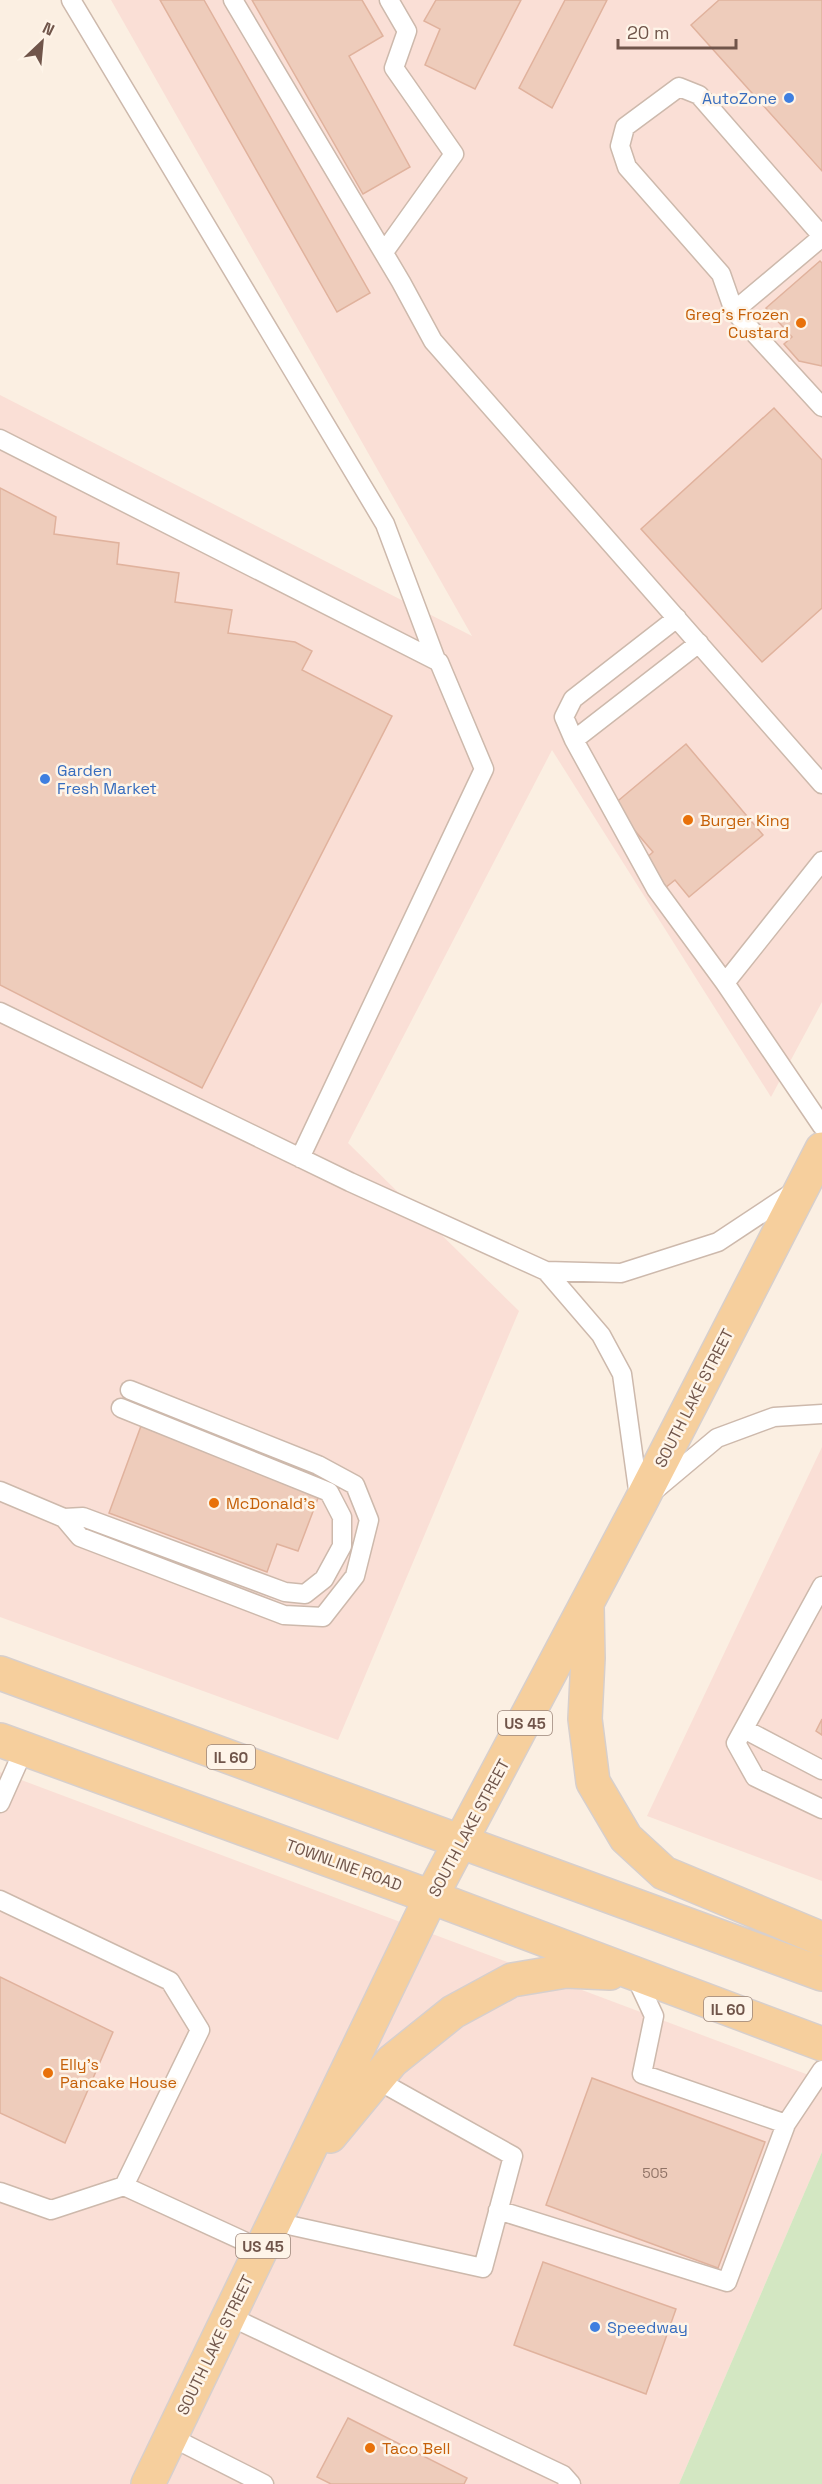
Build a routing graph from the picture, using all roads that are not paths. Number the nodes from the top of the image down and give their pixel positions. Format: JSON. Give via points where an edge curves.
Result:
{"nodes":[{"id":1,"x":71,"y":0,"type":"edge"},
{"id":2,"x":233,"y":0,"type":"edge"},
{"id":3,"x":389,"y":0,"type":"edge"},
{"id":4,"x":822,"y":236,"type":"edge"},
{"id":5,"x":384,"y":252,"type":"junction"},
{"id":6,"x":734,"y":311,"type":"junction"},
{"id":7,"x":822,"y":407,"type":"edge"},
{"id":8,"x":0,"y":439,"type":"edge"},
{"id":9,"x":677,"y":618,"type":"junction"},
{"id":10,"x":699,"y":643,"type":"junction"},
{"id":11,"x":436,"y":660,"type":"junction"},
{"id":12,"x":574,"y":740,"type":"junction"},
{"id":13,"x":822,"y":784,"type":"edge"},
{"id":14,"x":822,"y":861,"type":"edge"},
{"id":15,"x":725,"y":983,"type":"junction"},
{"id":16,"x":0,"y":1012,"type":"edge"},
{"id":17,"x":822,"y":1126,"type":"edge"},
{"id":18,"x":822,"y":1149,"type":"edge"},
{"id":19,"x":300,"y":1158,"type":"junction"},
{"id":20,"x":802,"y":1186,"type":"junction"},
{"id":21,"x":546,"y":1271,"type":"junction"},
{"id":22,"x":130,"y":1390,"type":"dead end"},
{"id":23,"x":121,"y":1408,"type":"dead end"},
{"id":24,"x":822,"y":1414,"type":"edge"},
{"id":25,"x":0,"y":1491,"type":"edge"},
{"id":26,"x":640,"y":1503,"type":"junction"},
{"id":27,"x":64,"y":1518,"type":"junction"},
{"id":28,"x":822,"y":1586,"type":"edge"},
{"id":29,"x":587,"y":1604,"type":"junction"},
{"id":30,"x":0,"y":1672,"type":"edge"},
{"id":31,"x":744,"y":1729,"type":"junction"},
{"id":32,"x":12,"y":1745,"type":"edge"},
{"id":33,"x":822,"y":1770,"type":"edge"},
{"id":34,"x":0,"y":1803,"type":"edge"},
{"id":35,"x":822,"y":1809,"type":"edge"},
{"id":36,"x":462,"y":1841,"type":"junction"},
{"id":37,"x":431,"y":1897,"type":"junction"},
{"id":38,"x":0,"y":1900,"type":"edge"},
{"id":39,"x":822,"y":1939,"type":"edge"},
{"id":40,"x":634,"y":1973,"type":"junction"},
{"id":41,"x":822,"y":1974,"type":"edge"},
{"id":42,"x":822,"y":2044,"type":"edge"},
{"id":43,"x":822,"y":2070,"type":"edge"},
{"id":44,"x":363,"y":2072,"type":"junction"},
{"id":45,"x":786,"y":2124,"type":"junction"},
{"id":46,"x":124,"y":2186,"type":"junction"},
{"id":47,"x":0,"y":2192,"type":"edge"},
{"id":48,"x":498,"y":2210,"type":"junction"},
{"id":49,"x":268,"y":2236,"type":"junction"},
{"id":50,"x":229,"y":2316,"type":"junction"},
{"id":51,"x":171,"y":2437,"type":"junction"},
{"id":52,"x":148,"y":2484,"type":"edge"},
{"id":53,"x":264,"y":2484,"type":"edge"},
{"id":54,"x":571,"y":2484,"type":"edge"}],
"edges":[{"from":1,"to":11,"type":"lane","via":[[385,524]]},
{"from":2,"to":5,"type":"lane"},
{"from":3,"to":5,"type":"lane","via":[[406,31],[394,68],[454,154]]},
{"from":4,"to":6,"type":"lane"},
{"from":4,"to":6,"type":"lane","via":[[699,95],[679,87],[625,127],[620,146],[627,167],[721,274]]},
{"from":5,"to":9,"type":"lane","via":[[433,340]]},
{"from":6,"to":7,"type":"lane"},
{"from":8,"to":11,"type":"lane"},
{"from":9,"to":10,"type":"lane"},
{"from":9,"to":12,"type":"lane","via":[[573,699],[564,717]]},
{"from":10,"to":12,"type":"lane"},
{"from":10,"to":13,"type":"lane"},
{"from":11,"to":19,"type":"lane","via":[[484,769]]},
{"from":12,"to":15,"type":"lane","via":[[656,889]]},
{"from":14,"to":15,"type":"lane"},
{"from":15,"to":17,"type":"lane"},
{"from":16,"to":19,"type":"lane"},
{"from":18,"to":20,"type":"main road","name":"SOUTH LAKE STREET","number":"US 45"},
{"from":19,"to":21,"type":"lane"},
{"from":20,"to":21,"type":"lane","via":[[718,1242],[621,1273]]},
{"from":20,"to":26,"type":"main road","name":"SOUTH LAKE STREET","number":"US 45"},
{"from":21,"to":26,"type":"lane","via":[[602,1335],[621,1374]]},
{"from":22,"to":27,"type":"lane","via":[[318,1465],[355,1485],[369,1520],[354,1576],[323,1617],[284,1615],[80,1537]]},
{"from":23,"to":27,"type":"lane","via":[[329,1492],[342,1517],[342,1546],[324,1579],[305,1594],[285,1592],[83,1518]]},
{"from":24,"to":26,"type":"lane","via":[[774,1417],[717,1438]]},
{"from":25,"to":27,"type":"lane"},
{"from":26,"to":29,"type":"main road","name":"SOUTH LAKE STREET","number":"US 45"},
{"from":28,"to":31,"type":"lane"},
{"from":29,"to":36,"type":"main road","name":"SOUTH LAKE STREET","number":"US 45"},
{"from":29,"to":39,"type":"main road","via":[[585,1719],[593,1782],[626,1838],[664,1872]]},
{"from":30,"to":36,"type":"main road","number":"IL 60"},
{"from":31,"to":33,"type":"lane"},
{"from":31,"to":35,"type":"lane","via":[[736,1743],[755,1777]]},
{"from":32,"to":34,"type":"lane"},
{"from":32,"to":37,"type":"main road","name":"TOWNLINE ROAD","number":"IL 60"},
{"from":36,"to":37,"type":"main road","name":"SOUTH LAKE STREET","number":"US 45"},
{"from":36,"to":41,"type":"main road","number":"IL 60"},
{"from":37,"to":40,"type":"main road","name":"TOWNLINE ROAD","number":"IL 60"},
{"from":37,"to":44,"type":"main road","name":"SOUTH LAKE STREET","number":"US 45"},
{"from":38,"to":46,"type":"lane","via":[[170,1981],[200,2030]]},
{"from":40,"to":42,"type":"main road","name":"TOWNLINE ROAD","number":"IL 60"},
{"from":40,"to":44,"type":"main road","via":[[566,1971],[512,1980],[453,2012],[392,2061]]},
{"from":40,"to":45,"type":"lane","via":[[654,2016],[642,2074]]},
{"from":43,"to":45,"type":"lane"},
{"from":44,"to":48,"type":"lane","via":[[513,2156]]},
{"from":44,"to":49,"type":"main road","name":"SOUTH LAKE STREET","number":"US 45","via":[[297,2177]]},
{"from":45,"to":48,"type":"lane","via":[[727,2282]]},
{"from":46,"to":47,"type":"lane","via":[[51,2210]]},
{"from":46,"to":49,"type":"lane"},
{"from":48,"to":49,"type":"lane","via":[[483,2268]]},
{"from":49,"to":50,"type":"main road","name":"SOUTH LAKE STREET","number":"US 45"},
{"from":50,"to":51,"type":"main road","name":"SOUTH LAKE STREET","number":"US 45"},
{"from":50,"to":54,"type":"lane","via":[[552,2470]]},
{"from":51,"to":52,"type":"main road","name":"SOUTH LAKE STREET","number":"US 45"},
{"from":51,"to":53,"type":"lane"}]}
